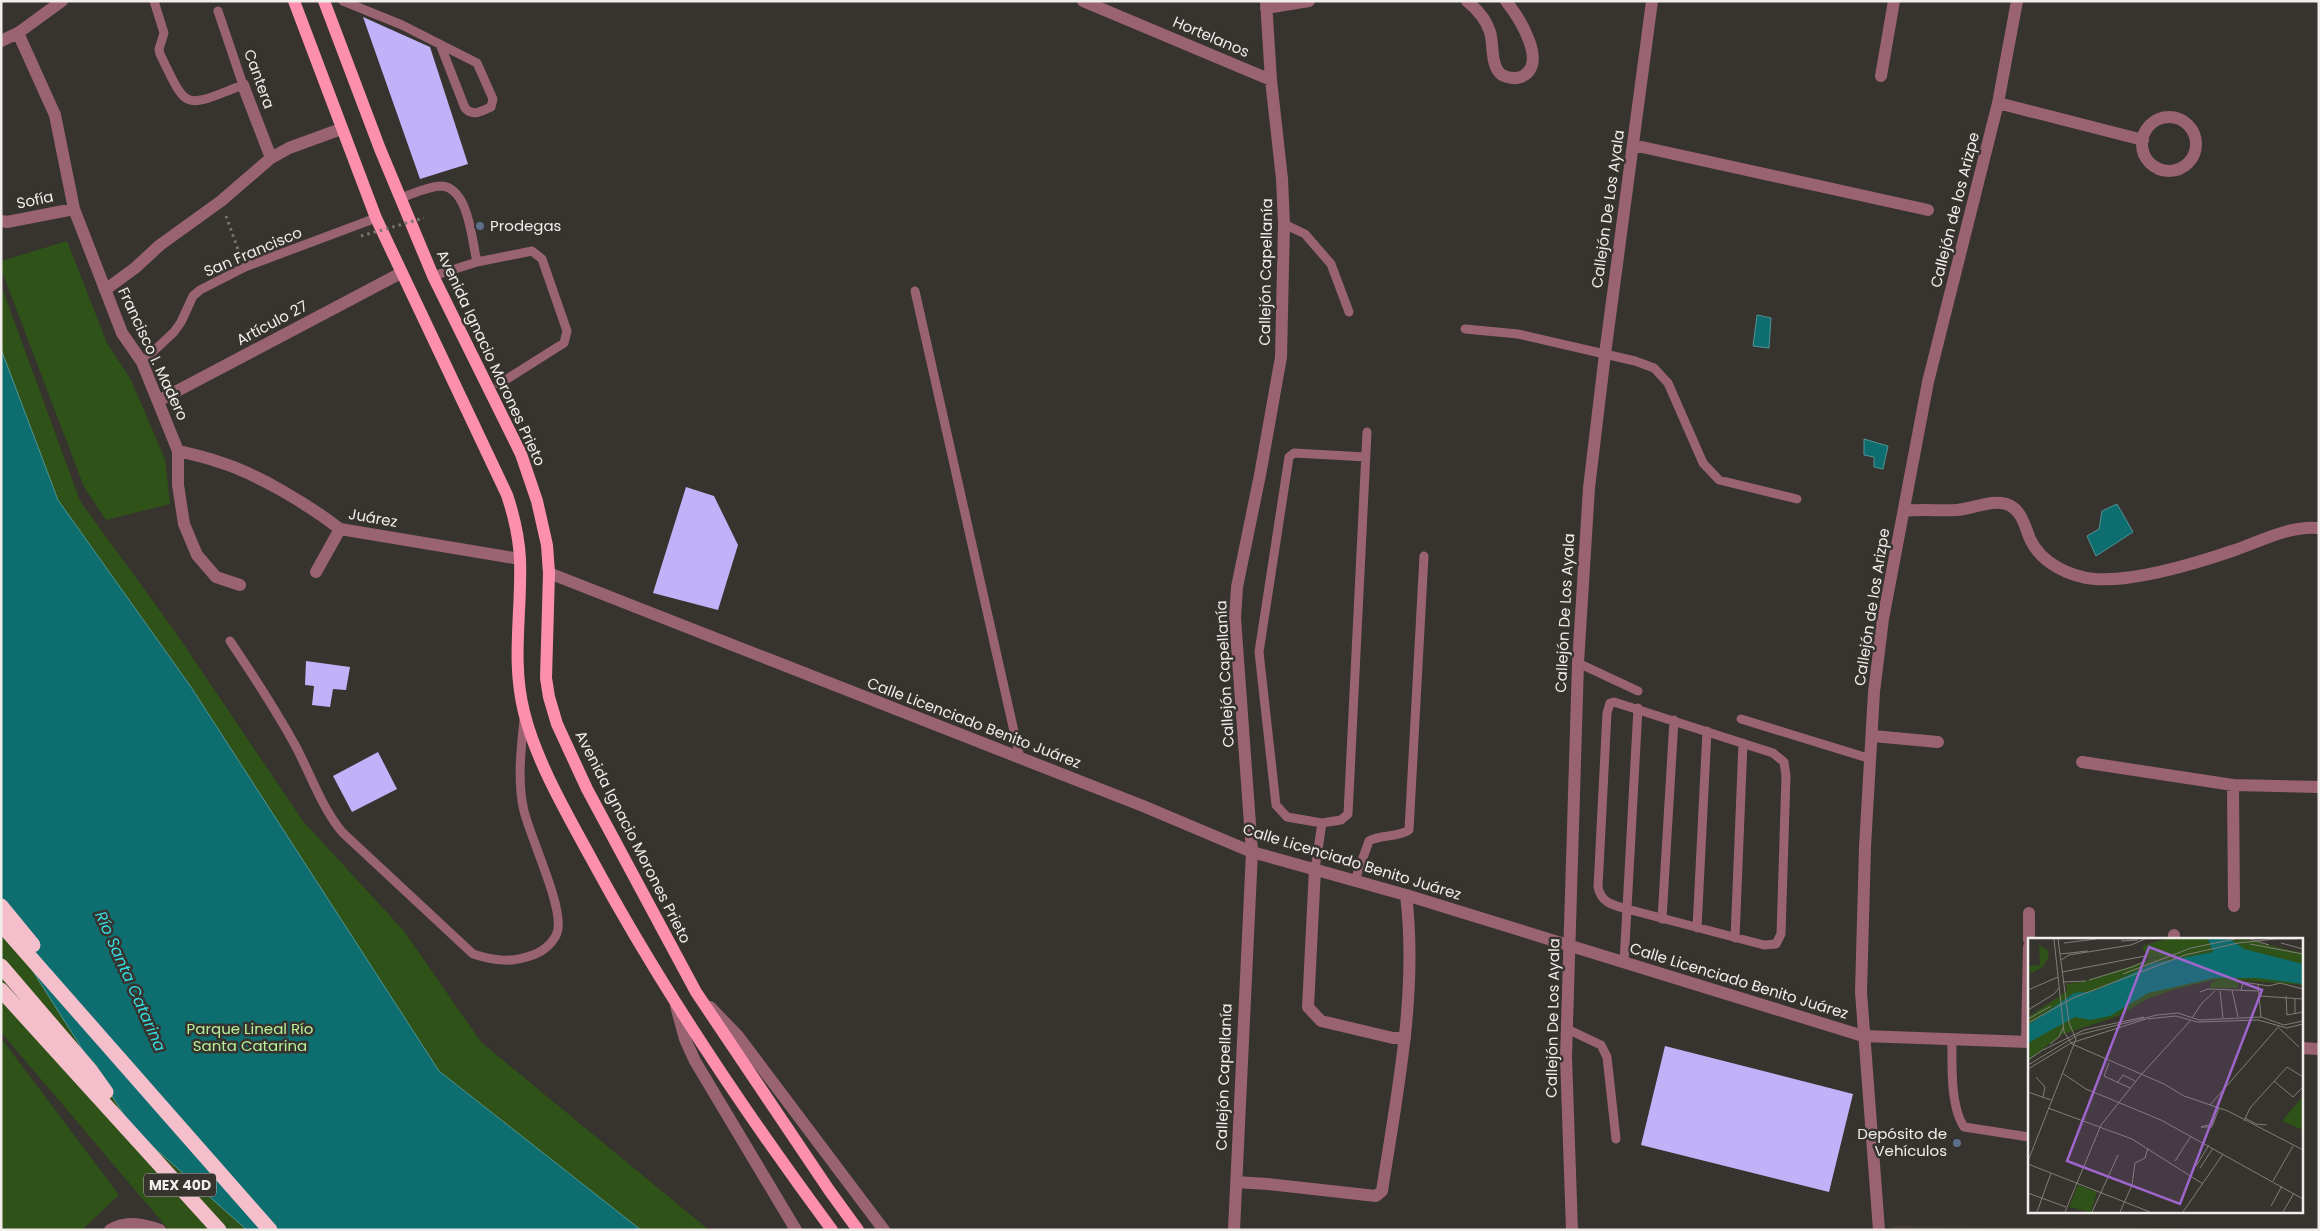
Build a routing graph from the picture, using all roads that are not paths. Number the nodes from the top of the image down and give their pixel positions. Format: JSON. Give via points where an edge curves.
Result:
{"nodes":[{"id":1,"x":62,"y":1,"type":"edge"},
{"id":2,"x":154,"y":1,"type":"edge"},
{"id":3,"x":294,"y":1,"type":"edge"},
{"id":4,"x":324,"y":1,"type":"edge"},
{"id":5,"x":343,"y":1,"type":"edge"},
{"id":6,"x":1083,"y":1,"type":"edge"},
{"id":7,"x":1309,"y":1,"type":"edge"},
{"id":8,"x":1467,"y":1,"type":"edge"},
{"id":9,"x":1506,"y":1,"type":"edge"},
{"id":10,"x":1652,"y":1,"type":"edge"},
{"id":11,"x":1894,"y":1,"type":"edge"},
{"id":12,"x":2017,"y":1,"type":"edge"},
{"id":13,"x":1266,"y":5,"type":"edge"},
{"id":14,"x":218,"y":10,"type":"dead end"},
{"id":15,"x":18,"y":33,"type":"junction"},
{"id":16,"x":1,"y":41,"type":"edge"},
{"id":17,"x":440,"y":44,"type":"junction"},
{"id":18,"x":1882,"y":76,"type":"dead end"},
{"id":19,"x":1271,"y":80,"type":"junction"},
{"id":20,"x":242,"y":86,"type":"junction"},
{"id":21,"x":1998,"y":103,"type":"junction"},
{"id":22,"x":341,"y":129,"type":"junction"},
{"id":23,"x":2143,"y":140,"type":"junction"},
{"id":24,"x":1633,"y":145,"type":"junction"},
{"id":25,"x":271,"y":158,"type":"junction"},
{"id":26,"x":400,"y":198,"type":"junction"},
{"id":27,"x":74,"y":209,"type":"junction"},
{"id":28,"x":1928,"y":210,"type":"dead end"},
{"id":29,"x":376,"y":218,"type":"junction"},
{"id":30,"x":1,"y":221,"type":"edge"},
{"id":31,"x":1284,"y":224,"type":"junction"},
{"id":32,"x":477,"y":262,"type":"junction"},
{"id":33,"x":401,"y":273,"type":"junction"},
{"id":34,"x":433,"y":276,"type":"junction"},
{"id":35,"x":105,"y":290,"type":"junction"},
{"id":36,"x":915,"y":292,"type":"dead end"},
{"id":37,"x":1349,"y":312,"type":"dead end"},
{"id":38,"x":1465,"y":329,"type":"dead end"},
{"id":39,"x":1605,"y":354,"type":"junction"},
{"id":40,"x":142,"y":362,"type":"junction"},
{"id":41,"x":499,"y":384,"type":"dead end"},
{"id":42,"x":158,"y":401,"type":"junction"},
{"id":43,"x":1367,"y":432,"type":"dead end"},
{"id":44,"x":178,"y":451,"type":"junction"},
{"id":45,"x":1366,"y":457,"type":"junction"},
{"id":46,"x":1797,"y":499,"type":"dead end"},
{"id":47,"x":1904,"y":511,"type":"junction"},
{"id":48,"x":2319,"y":528,"type":"edge"},
{"id":49,"x":340,"y":529,"type":"junction"},
{"id":50,"x":1424,"y":556,"type":"dead end"},
{"id":51,"x":520,"y":559,"type":"junction"},
{"id":52,"x":316,"y":572,"type":"dead end"},
{"id":53,"x":549,"y":573,"type":"junction"},
{"id":54,"x":240,"y":585,"type":"dead end"},
{"id":55,"x":230,"y":641,"type":"dead end"},
{"id":56,"x":1578,"y":663,"type":"junction"},
{"id":57,"x":1638,"y":691,"type":"dead end"},
{"id":58,"x":1638,"y":708,"type":"junction"},
{"id":59,"x":524,"y":715,"type":"junction"},
{"id":60,"x":1741,"y":719,"type":"dead end"},
{"id":61,"x":1674,"y":720,"type":"junction"},
{"id":62,"x":1707,"y":731,"type":"junction"},
{"id":63,"x":1873,"y":736,"type":"junction"},
{"id":64,"x":1938,"y":742,"type":"dead end"},
{"id":65,"x":1743,"y":743,"type":"junction"},
{"id":66,"x":1020,"y":758,"type":"junction"},
{"id":67,"x":1871,"y":759,"type":"junction"},
{"id":68,"x":2082,"y":762,"type":"dead end"},
{"id":69,"x":2233,"y":785,"type":"junction"},
{"id":70,"x":2319,"y":787,"type":"edge"},
{"id":71,"x":1322,"y":823,"type":"junction"},
{"id":72,"x":1252,"y":852,"type":"junction"},
{"id":73,"x":1315,"y":868,"type":"junction"},
{"id":74,"x":1355,"y":880,"type":"junction"},
{"id":75,"x":1406,"y":895,"type":"junction"},
{"id":76,"x":1,"y":906,"type":"edge"},
{"id":77,"x":2234,"y":906,"type":"dead end"},
{"id":78,"x":1626,"y":910,"type":"junction"},
{"id":79,"x":2030,"y":913,"type":"dead end"},
{"id":80,"x":1662,"y":919,"type":"junction"},
{"id":81,"x":1,"y":924,"type":"edge"},
{"id":82,"x":1697,"y":928,"type":"junction"},
{"id":83,"x":1735,"y":938,"type":"junction"},
{"id":84,"x":2029,"y":938,"type":"edge"},
{"id":85,"x":1570,"y":945,"type":"junction"},
{"id":86,"x":1624,"y":963,"type":"junction"},
{"id":87,"x":1,"y":966,"type":"edge"},
{"id":88,"x":1,"y":990,"type":"edge"},
{"id":89,"x":696,"y":992,"type":"junction"},
{"id":90,"x":676,"y":1006,"type":"junction"},
{"id":91,"x":1567,"y":1029,"type":"junction"},
{"id":92,"x":1863,"y":1036,"type":"junction"},
{"id":93,"x":1405,"y":1038,"type":"junction"},
{"id":94,"x":1952,"y":1039,"type":"junction"},
{"id":95,"x":2028,"y":1042,"type":"edge"},
{"id":96,"x":2302,"y":1048,"type":"edge"},
{"id":97,"x":2319,"y":1049,"type":"edge"},
{"id":98,"x":2028,"y":1138,"type":"edge"},
{"id":99,"x":1616,"y":1139,"type":"dead end"},
{"id":100,"x":140,"y":1140,"type":"junction"},
{"id":101,"x":197,"y":1148,"type":"junction"},
{"id":102,"x":1236,"y":1182,"type":"junction"},
{"id":103,"x":110,"y":1230,"type":"edge"},
{"id":104,"x":160,"y":1230,"type":"edge"},
{"id":105,"x":219,"y":1230,"type":"edge"},
{"id":106,"x":270,"y":1230,"type":"edge"},
{"id":107,"x":796,"y":1230,"type":"edge"},
{"id":108,"x":832,"y":1230,"type":"edge"},
{"id":109,"x":858,"y":1230,"type":"edge"},
{"id":110,"x":884,"y":1230,"type":"edge"},
{"id":111,"x":1234,"y":1230,"type":"edge"},
{"id":112,"x":1572,"y":1230,"type":"edge"},
{"id":113,"x":1879,"y":1230,"type":"edge"}],
"edges":[{"from":1,"to":15,"type":"street"},
{"from":2,"to":20,"type":"lane","via":[[164,33],[160,54],[180,95],[193,102],[201,101]]},
{"from":3,"to":22,"type":"main road"},
{"from":4,"to":26,"type":"main road","name":"Avenida Ignacio Morones Prieto"},
{"from":5,"to":17,"type":"lane"},
{"from":6,"to":19,"type":"street","name":"Hortelanos"},
{"from":7,"to":13,"type":"street"},
{"from":8,"to":9,"type":"street","via":[[1487,24],[1498,70],[1503,75],[1518,78],[1526,75],[1532,67],[1533,54],[1526,33]]},
{"from":10,"to":24,"type":"street","name":"Callejón De Los Ayala"},
{"from":11,"to":18,"type":"street"},
{"from":12,"to":21,"type":"street","name":"Callejón de los Arizpe"},
{"from":13,"to":19,"type":"street","name":"Callejón Capellanía"},
{"from":14,"to":20,"type":"lane","name":"Cantera"},
{"from":15,"to":16,"type":"street"},
{"from":15,"to":27,"type":"street","name":"Francisco I. Madero","via":[[54,115]]},
{"from":17,"to":17,"type":"lane","via":[[476,63],[493,99],[491,107],[473,114],[465,108]]},
{"from":19,"to":31,"type":"street","name":"Callejón Capellanía"},
{"from":20,"to":25,"type":"street","name":"Cantera"},
{"from":21,"to":23,"type":"street"},
{"from":21,"to":47,"type":"street","name":"Callejón de los Arizpe","via":[[1928,382]]},
{"from":22,"to":25,"type":"street"},
{"from":22,"to":29,"type":"main road"},
{"from":23,"to":23,"type":"street","via":[[2142,148],[2150,163],[2165,171],[2188,164],[2196,148],[2192,130],[2178,118],[2160,119],[2146,131]]},
{"from":24,"to":28,"type":"street"},
{"from":24,"to":39,"type":"street","name":"Callejón De Los Ayala"},
{"from":25,"to":35,"type":"street","via":[[221,202]]},
{"from":26,"to":32,"type":"lane","via":[[441,186],[456,192],[464,204]]},
{"from":26,"to":34,"type":"main road","name":"Avenida Ignacio Morones Prieto"},
{"from":27,"to":30,"type":"street","name":"Sofía"},
{"from":27,"to":35,"type":"street","name":"Francisco I. Madero"},
{"from":29,"to":33,"type":"main road"},
{"from":29,"to":40,"type":"lane","name":"San Francisco","via":[[245,267],[206,286],[193,296],[174,332]]},
{"from":31,"to":37,"type":"lane","via":[[1305,234],[1331,264]]},
{"from":31,"to":72,"type":"street","name":"Callejón Capellanía","via":[[1281,357],[1237,587],[1235,618]]},
{"from":32,"to":34,"type":"lane"},
{"from":32,"to":41,"type":"lane","via":[[532,250],[542,259],[566,331],[564,343]]},
{"from":33,"to":42,"type":"street","name":"Artículo 27"},
{"from":33,"to":51,"type":"main road","via":[[507,495],[518,530]]},
{"from":34,"to":53,"type":"main road","name":"Avenida Ignacio Morones Prieto","via":[[521,454],[537,501],[547,545]]},
{"from":35,"to":40,"type":"street","name":"Francisco I. Madero","via":[[122,333]]},
{"from":36,"to":66,"type":"lane"},
{"from":38,"to":39,"type":"lane","via":[[1518,334]]},
{"from":39,"to":46,"type":"lane","via":[[1654,368],[1668,383],[1703,463],[1719,480]]},
{"from":39,"to":56,"type":"street","name":"Callejón De Los Ayala","via":[[1589,488]]},
{"from":40,"to":42,"type":"street","name":"Francisco I. Madero"},
{"from":42,"to":44,"type":"street","name":"Francisco I. Madero"},
{"from":43,"to":45,"type":"lane"},
{"from":44,"to":49,"type":"street","name":"Juárez","via":[[220,462],[248,474]]},
{"from":44,"to":54,"type":"street","name":"Francisco I. Madero","via":[[180,510],[197,555],[216,577]]},
{"from":45,"to":71,"type":"lane","via":[[1348,814],[1341,820]]},
{"from":45,"to":71,"type":"lane","via":[[1294,453],[1289,457],[1259,652],[1276,805],[1287,817]]},
{"from":47,"to":48,"type":"street","via":[[1957,510],[2008,504],[2017,510],[2031,541],[2042,556],[2056,568],[2094,579],[2126,578],[2154,572],[2296,530]]},
{"from":47,"to":63,"type":"street","name":"Callejón de los Arizpe","via":[[1884,619],[1874,692]]},
{"from":49,"to":51,"type":"street","name":"Juárez"},
{"from":49,"to":52,"type":"street"},
{"from":50,"to":74,"type":"lane","via":[[1409,830],[1404,834],[1369,841]]},
{"from":51,"to":59,"type":"main road","via":[[517,663]]},
{"from":53,"to":66,"type":"street","name":"Calle Licenciado Benito Juárez"},
{"from":53,"to":89,"type":"main road","name":"Avenida Ignacio Morones Prieto","via":[[546,678],[556,724],[587,789]]},
{"from":55,"to":59,"type":"lane","via":[[270,700],[327,813],[342,832],[474,954],[494,960],[516,961],[537,954],[551,944],[558,929],[552,896],[522,801],[520,768]]},
{"from":56,"to":57,"type":"lane"},
{"from":56,"to":85,"type":"street","name":"Callejón De Los Ayala"},
{"from":58,"to":61,"type":"lane"},
{"from":58,"to":78,"type":"lane"},
{"from":58,"to":78,"type":"lane","via":[[1614,702],[1610,703],[1607,713],[1598,887],[1605,902]]},
{"from":59,"to":90,"type":"main road","via":[[561,802],[616,906]]},
{"from":60,"to":67,"type":"lane"},
{"from":61,"to":62,"type":"lane"},
{"from":61,"to":80,"type":"lane"},
{"from":62,"to":65,"type":"lane"},
{"from":62,"to":82,"type":"lane"},
{"from":63,"to":64,"type":"street"},
{"from":63,"to":67,"type":"street","name":"Callejón de los Arizpe"},
{"from":65,"to":83,"type":"lane"},
{"from":65,"to":83,"type":"lane","via":[[1780,757],[1786,769],[1781,934],[1779,940],[1770,946]]},
{"from":66,"to":72,"type":"street","name":"Calle Licenciado Benito Juárez"},
{"from":67,"to":92,"type":"street","name":"Callejón de los Arizpe","via":[[1865,847]]},
{"from":68,"to":69,"type":"street"},
{"from":69,"to":70,"type":"street"},
{"from":69,"to":77,"type":"street"},
{"from":71,"to":73,"type":"lane"},
{"from":72,"to":73,"type":"street","name":"Calle Licenciado Benito Juárez"},
{"from":72,"to":102,"type":"street","name":"Callejón Capellanía"},
{"from":73,"to":74,"type":"street","name":"Calle Licenciado Benito Juárez"},
{"from":73,"to":93,"type":"street","via":[[1308,1007],[1321,1021]]},
{"from":74,"to":75,"type":"street","name":"Calle Licenciado Benito Juárez"},
{"from":75,"to":85,"type":"street","name":"Calle Licenciado Benito Juárez"},
{"from":75,"to":93,"type":"street","via":[[1410,929]]},
{"from":76,"to":101,"type":"highway"},
{"from":78,"to":80,"type":"lane"},
{"from":78,"to":86,"type":"lane"},
{"from":79,"to":84,"type":"street"},
{"from":80,"to":82,"type":"lane"},
{"from":81,"to":101,"type":"highway"},
{"from":82,"to":83,"type":"lane"},
{"from":85,"to":86,"type":"street","name":"Calle Licenciado Benito Juárez"},
{"from":85,"to":91,"type":"street","name":"Callejón De Los Ayala"},
{"from":86,"to":92,"type":"street","name":"Calle Licenciado Benito Juárez"},
{"from":87,"to":100,"type":"highway","via":[[91,1071]]},
{"from":88,"to":100,"type":"highway"},
{"from":89,"to":109,"type":"main road","name":"Avenida Ignacio Morones Prieto"},
{"from":89,"to":110,"type":"street","via":[[738,1036]]},
{"from":90,"to":107,"type":"street","via":[[695,1061]]},
{"from":90,"to":108,"type":"main road"},
{"from":91,"to":99,"type":"lane","via":[[1601,1045],[1607,1057]]},
{"from":91,"to":112,"type":"street","name":"Callejón De Los Ayala"},
{"from":92,"to":94,"type":"street","name":"Calle Licenciado Benito Juárez"},
{"from":92,"to":113,"type":"street","name":"Callejón de los Arizpe"},
{"from":93,"to":102,"type":"street","via":[[1382,1191],[1376,1196]]},
{"from":94,"to":95,"type":"street","name":"Calle Licenciado Benito Juárez"},
{"from":94,"to":98,"type":"lane","via":[[1958,1118],[1964,1127]]},
{"from":96,"to":97,"type":"street"},
{"from":100,"to":105,"type":"highway","number":"MEX 40D"},
{"from":101,"to":106,"type":"highway","number":"MEX 40D"},
{"from":102,"to":111,"type":"street","name":"Callejón Capellanía"},
{"from":103,"to":104,"type":"street","via":[[130,1223]]}]}
